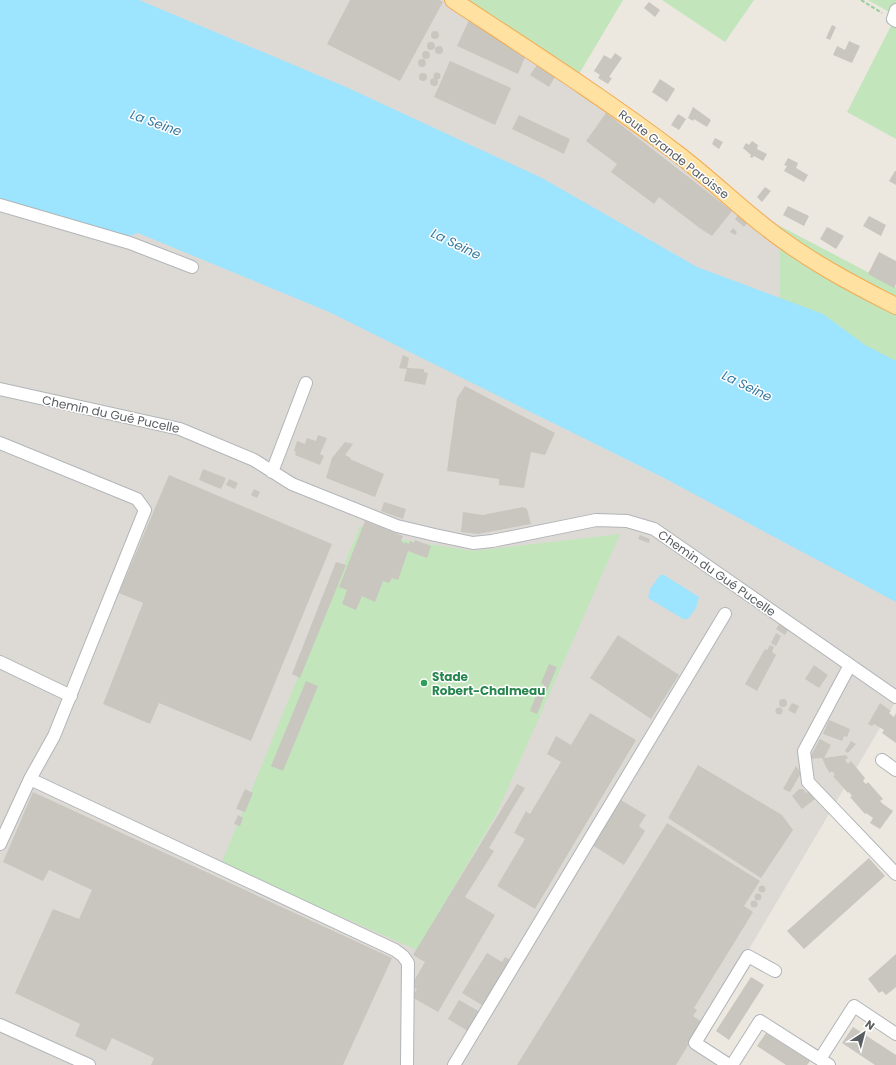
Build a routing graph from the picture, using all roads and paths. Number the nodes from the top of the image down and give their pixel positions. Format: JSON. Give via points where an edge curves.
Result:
{"nodes":[{"id":1,"x":453,"y":0,"type":"edge"},
{"id":2,"x":861,"y":0,"type":"edge"},
{"id":3,"x":895,"y":17,"type":"edge"},
{"id":4,"x":0,"y":205,"type":"edge"},
{"id":5,"x":192,"y":267,"type":"dead end"},
{"id":6,"x":896,"y":306,"type":"edge"},
{"id":7,"x":306,"y":383,"type":"dead end"},
{"id":8,"x":0,"y":389,"type":"edge"},
{"id":9,"x":0,"y":443,"type":"edge"},
{"id":10,"x":272,"y":472,"type":"junction"},
{"id":11,"x":725,"y":614,"type":"dead end"},
{"id":12,"x":0,"y":662,"type":"edge"},
{"id":13,"x":850,"y":665,"type":"junction"},
{"id":14,"x":71,"y":696,"type":"junction"},
{"id":15,"x":896,"y":697,"type":"edge"},
{"id":16,"x":882,"y":760,"type":"dead end"},
{"id":17,"x":896,"y":770,"type":"edge"},
{"id":18,"x":30,"y":779,"type":"junction"},
{"id":19,"x":0,"y":844,"type":"edge"},
{"id":20,"x":896,"y":874,"type":"edge"},
{"id":21,"x":775,"y":971,"type":"dead end"},
{"id":22,"x":0,"y":1025,"type":"edge"},
{"id":23,"x":896,"y":1034,"type":"edge"},
{"id":24,"x":824,"y":1062,"type":"edge"},
{"id":25,"x":89,"y":1065,"type":"edge"},
{"id":26,"x":406,"y":1065,"type":"edge"},
{"id":27,"x":454,"y":1065,"type":"edge"},
{"id":28,"x":729,"y":1065,"type":"edge"},
{"id":29,"x":732,"y":1065,"type":"edge"}],
"edges":[{"from":1,"to":6,"type":"main road","name":"Route Grande Paroisse","via":[[594,92],[679,155],[765,227],[808,257],[859,288]]},
{"from":2,"to":3,"type":"path"},
{"from":4,"to":5,"type":"street","via":[[130,243]]},
{"from":7,"to":10,"type":"street"},
{"from":8,"to":10,"type":"street","name":"Chemin du Gué Pucelle","via":[[180,429],[254,460]]},
{"from":9,"to":14,"type":"street","via":[[137,499],[145,510]]},
{"from":10,"to":13,"type":"street","name":"Chemin du Gué Pucelle","via":[[292,484],[397,526],[473,543],[596,520],[627,521],[654,529]]},
{"from":11,"to":27,"type":"street"},
{"from":12,"to":14,"type":"street"},
{"from":13,"to":15,"type":"street","name":"Chemin du Gué Pucelle"},
{"from":13,"to":20,"type":"street","via":[[804,751],[808,782]]},
{"from":14,"to":18,"type":"street","via":[[54,736]]},
{"from":16,"to":17,"type":"street"},
{"from":18,"to":19,"type":"street"},
{"from":18,"to":26,"type":"street","via":[[404,956],[408,963]]},
{"from":21,"to":28,"type":"street","via":[[748,956],[695,1043]]},
{"from":22,"to":25,"type":"street"},
{"from":23,"to":24,"type":"street","via":[[854,1006]]},
{"from":24,"to":29,"type":"street","via":[[760,1021]]}]}
